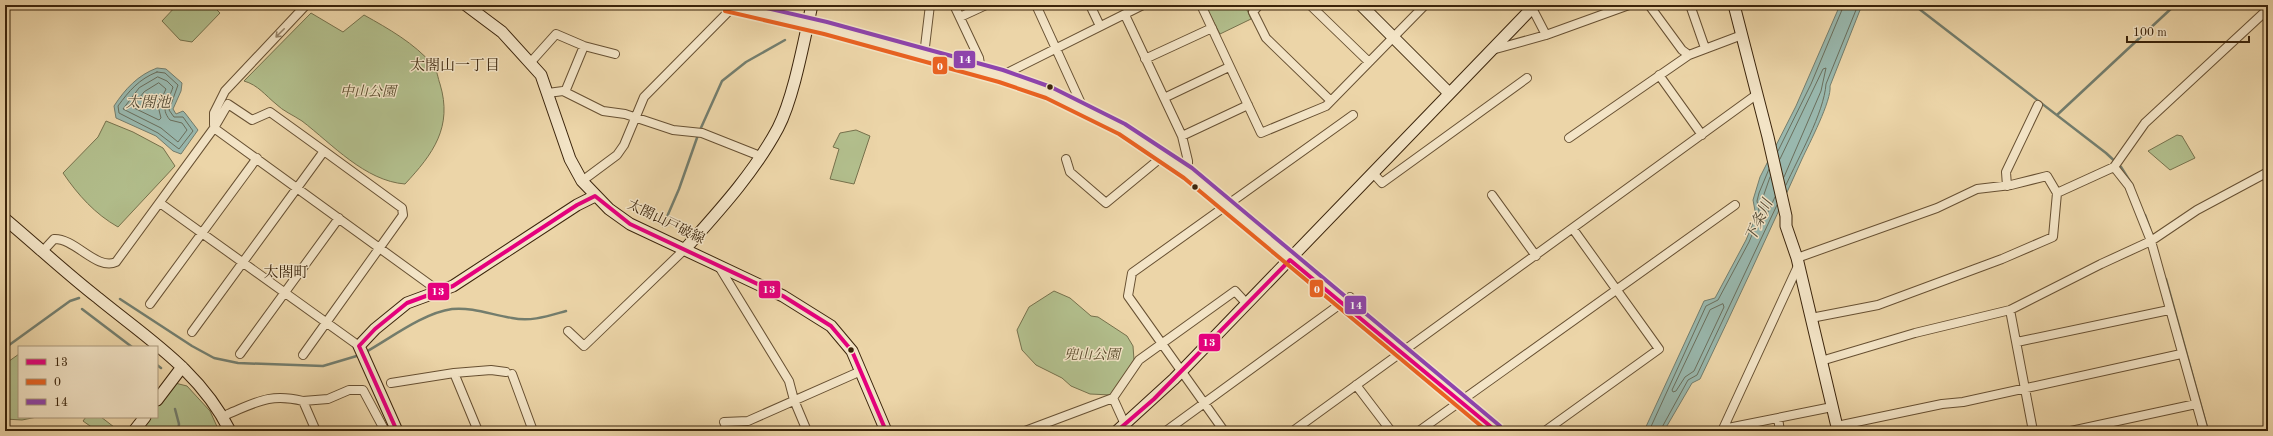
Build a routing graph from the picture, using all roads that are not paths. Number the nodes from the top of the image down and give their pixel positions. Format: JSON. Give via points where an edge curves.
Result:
{"nodes":[{"id":1,"x":306,"y":5,"type":"edge"},
{"id":2,"x":466,"y":5,"type":"edge"},
{"id":3,"x":812,"y":5,"type":"edge"},
{"id":4,"x":930,"y":5,"type":"edge"},
{"id":5,"x":954,"y":5,"type":"edge"},
{"id":6,"x":986,"y":5,"type":"edge"},
{"id":7,"x":1036,"y":5,"type":"edge"},
{"id":8,"x":1090,"y":5,"type":"edge"},
{"id":9,"x":1143,"y":5,"type":"edge"},
{"id":10,"x":1200,"y":5,"type":"edge"},
{"id":11,"x":1259,"y":5,"type":"edge"},
{"id":12,"x":1310,"y":5,"type":"edge"},
{"id":13,"x":1361,"y":5,"type":"edge"},
{"id":14,"x":1425,"y":5,"type":"edge"},
{"id":15,"x":1629,"y":5,"type":"edge"},
{"id":16,"x":1649,"y":5,"type":"edge"},
{"id":17,"x":1690,"y":5,"type":"edge"},
{"id":18,"x":1734,"y":5,"type":"edge"},
{"id":19,"x":730,"y":6,"type":"edge"},
{"id":20,"x":1534,"y":6,"type":"edge"},
{"id":21,"x":1615,"y":7,"type":"edge"},
{"id":22,"x":2268,"y":9,"type":"edge"},
{"id":23,"x":1125,"y":15,"type":"junction"},
{"id":24,"x":960,"y":17,"type":"junction"},
{"id":25,"x":808,"y":24,"type":"junction"},
{"id":26,"x":1100,"y":26,"type":"junction"},
{"id":27,"x":1212,"y":28,"type":"junction"},
{"id":28,"x":1546,"y":35,"type":"junction"},
{"id":29,"x":1742,"y":35,"type":"junction"},
{"id":30,"x":1395,"y":37,"type":"junction"},
{"id":31,"x":584,"y":46,"type":"junction"},
{"id":32,"x":1057,"y":48,"type":"junction"},
{"id":33,"x":1705,"y":48,"type":"junction"},
{"id":34,"x":1492,"y":50,"type":"junction"},
{"id":35,"x":615,"y":54,"type":"dead end"},
{"id":36,"x":924,"y":55,"type":"junction"},
{"id":37,"x":1690,"y":55,"type":"junction"},
{"id":38,"x":1145,"y":59,"type":"junction"},
{"id":39,"x":1370,"y":62,"type":"junction"},
{"id":40,"x":530,"y":63,"type":"junction"},
{"id":41,"x":1229,"y":67,"type":"junction"},
{"id":42,"x":981,"y":70,"type":"junction"},
{"id":43,"x":1659,"y":74,"type":"junction"},
{"id":44,"x":1001,"y":76,"type":"junction"},
{"id":45,"x":1527,"y":78,"type":"dead end"},
{"id":46,"x":565,"y":92,"type":"junction"},
{"id":47,"x":548,"y":93,"type":"junction"},
{"id":48,"x":1449,"y":93,"type":"junction"},
{"id":49,"x":1756,"y":95,"type":"junction"},
{"id":50,"x":1164,"y":98,"type":"junction"},
{"id":51,"x":1331,"y":101,"type":"junction"},
{"id":52,"x":1248,"y":105,"type":"junction"},
{"id":53,"x":2038,"y":105,"type":"dead end"},
{"id":54,"x":1084,"y":110,"type":"junction"},
{"id":55,"x":1353,"y":115,"type":"dead end"},
{"id":56,"x":635,"y":118,"type":"junction"},
{"id":57,"x":214,"y":128,"type":"junction"},
{"id":58,"x":1702,"y":135,"type":"junction"},
{"id":59,"x":1182,"y":136,"type":"junction"},
{"id":60,"x":1569,"y":138,"type":"dead end"},
{"id":61,"x":324,"y":151,"type":"junction"},
{"id":62,"x":760,"y":156,"type":"junction"},
{"id":63,"x":1162,"y":156,"type":"junction"},
{"id":64,"x":256,"y":158,"type":"junction"},
{"id":65,"x":1066,"y":159,"type":"dead end"},
{"id":66,"x":2114,"y":167,"type":"junction"},
{"id":67,"x":2268,"y":172,"type":"edge"},
{"id":68,"x":1188,"y":173,"type":"junction"},
{"id":69,"x":1372,"y":174,"type":"junction"},
{"id":70,"x":582,"y":181,"type":"junction"},
{"id":71,"x":2007,"y":186,"type":"junction"},
{"id":72,"x":298,"y":188,"type":"junction"},
{"id":73,"x":2057,"y":193,"type":"junction"},
{"id":74,"x":1492,"y":195,"type":"dead end"},
{"id":75,"x":595,"y":196,"type":"junction"},
{"id":76,"x":160,"y":203,"type":"junction"},
{"id":77,"x":1735,"y":205,"type":"dead end"},
{"id":78,"x":1227,"y":207,"type":"junction"},
{"id":79,"x":339,"y":218,"type":"junction"},
{"id":80,"x":5,"y":219,"type":"edge"},
{"id":81,"x":1573,"y":229,"type":"junction"},
{"id":82,"x":203,"y":233,"type":"junction"},
{"id":83,"x":2150,"y":241,"type":"junction"},
{"id":84,"x":379,"y":247,"type":"junction"},
{"id":85,"x":685,"y":249,"type":"junction"},
{"id":86,"x":43,"y":251,"type":"junction"},
{"id":87,"x":1536,"y":256,"type":"junction"},
{"id":88,"x":1290,"y":260,"type":"junction"},
{"id":89,"x":244,"y":262,"type":"junction"},
{"id":90,"x":1797,"y":262,"type":"junction"},
{"id":91,"x":718,"y":264,"type":"junction"},
{"id":92,"x":1615,"y":289,"type":"junction"},
{"id":93,"x":285,"y":292,"type":"junction"},
{"id":94,"x":440,"y":292,"type":"junction"},
{"id":95,"x":1346,"y":300,"type":"junction"},
{"id":96,"x":150,"y":304,"type":"dead end"},
{"id":97,"x":1247,"y":304,"type":"junction"},
{"id":98,"x":2010,"y":310,"type":"junction"},
{"id":99,"x":2169,"y":310,"type":"junction"},
{"id":100,"x":1810,"y":318,"type":"junction"},
{"id":101,"x":326,"y":321,"type":"junction"},
{"id":102,"x":568,"y":331,"type":"dead end"},
{"id":103,"x":192,"y":332,"type":"dead end"},
{"id":104,"x":2017,"y":342,"type":"junction"},
{"id":105,"x":157,"y":346,"type":"edge"},
{"id":106,"x":1161,"y":346,"type":"junction"},
{"id":107,"x":158,"y":347,"type":"edge"},
{"id":108,"x":362,"y":351,"type":"junction"},
{"id":109,"x":1400,"y":353,"type":"junction"},
{"id":110,"x":240,"y":354,"type":"dead end"},
{"id":111,"x":2181,"y":354,"type":"junction"},
{"id":112,"x":303,"y":355,"type":"dead end"},
{"id":113,"x":1821,"y":361,"type":"junction"},
{"id":114,"x":182,"y":367,"type":"junction"},
{"id":115,"x":861,"y":371,"type":"junction"},
{"id":116,"x":1180,"y":372,"type":"junction"},
{"id":117,"x":454,"y":373,"type":"junction"},
{"id":118,"x":391,"y":383,"type":"dead end"},
{"id":119,"x":1356,"y":385,"type":"junction"},
{"id":120,"x":2026,"y":387,"type":"junction"},
{"id":121,"x":1113,"y":398,"type":"junction"},
{"id":122,"x":158,"y":399,"type":"edge"},
{"id":123,"x":794,"y":400,"type":"junction"},
{"id":124,"x":303,"y":401,"type":"junction"},
{"id":125,"x":1459,"y":401,"type":"junction"},
{"id":126,"x":1203,"y":404,"type":"junction"},
{"id":127,"x":2196,"y":404,"type":"junction"},
{"id":128,"x":1832,"y":407,"type":"junction"},
{"id":129,"x":144,"y":418,"type":"edge"},
{"id":130,"x":223,"y":418,"type":"junction"},
{"id":131,"x":1778,"y":418,"type":"junction"},
{"id":132,"x":1048,"y":422,"type":"junction"},
{"id":133,"x":1127,"y":427,"type":"edge"},
{"id":134,"x":1837,"y":428,"type":"edge"},
{"id":135,"x":1723,"y":430,"type":"edge"},
{"id":136,"x":134,"y":431,"type":"edge"},
{"id":137,"x":230,"y":431,"type":"edge"},
{"id":138,"x":316,"y":431,"type":"edge"},
{"id":139,"x":385,"y":431,"type":"edge"},
{"id":140,"x":397,"y":431,"type":"edge"},
{"id":141,"x":478,"y":431,"type":"edge"},
{"id":142,"x":533,"y":431,"type":"edge"},
{"id":143,"x":728,"y":431,"type":"edge"},
{"id":144,"x":807,"y":431,"type":"edge"},
{"id":145,"x":886,"y":431,"type":"edge"},
{"id":146,"x":1025,"y":431,"type":"edge"},
{"id":147,"x":1052,"y":431,"type":"edge"},
{"id":148,"x":1117,"y":431,"type":"edge"},
{"id":149,"x":1166,"y":431,"type":"edge"},
{"id":150,"x":1224,"y":431,"type":"edge"},
{"id":151,"x":1293,"y":431,"type":"edge"},
{"id":152,"x":1391,"y":431,"type":"edge"},
{"id":153,"x":1419,"y":431,"type":"edge"},
{"id":154,"x":1496,"y":431,"type":"edge"},
{"id":155,"x":1545,"y":431,"type":"edge"},
{"id":156,"x":1780,"y":431,"type":"edge"},
{"id":157,"x":2033,"y":431,"type":"edge"},
{"id":158,"x":2071,"y":431,"type":"edge"},
{"id":159,"x":2204,"y":431,"type":"edge"}],
"edges":[{"from":1,"to":57,"type":"street","one_way":true,"via":[[225,91],[214,113]]},
{"from":2,"to":40,"type":"street","name":"太閤山戸破線","via":[[502,32]]},
{"from":3,"to":25,"type":"street"},
{"from":4,"to":36,"type":"street"},
{"from":5,"to":24,"type":"street"},
{"from":6,"to":24,"type":"street"},
{"from":7,"to":32,"type":"street"},
{"from":8,"to":26,"type":"street"},
{"from":9,"to":23,"type":"street"},
{"from":10,"to":27,"type":"street"},
{"from":11,"to":51,"type":"street","via":[[1253,12],[1266,38]]},
{"from":12,"to":39,"type":"street"},
{"from":13,"to":30,"type":"street"},
{"from":14,"to":30,"type":"street"},
{"from":15,"to":21,"type":"street"},
{"from":16,"to":37,"type":"street","via":[[1677,44]]},
{"from":17,"to":33,"type":"street"},
{"from":18,"to":29,"type":"street"},
{"from":19,"to":25,"type":"street"},
{"from":19,"to":56,"type":"street","via":[[644,97]]},
{"from":20,"to":28,"type":"street"},
{"from":20,"to":34,"type":"street"},
{"from":21,"to":28,"type":"street"},
{"from":22,"to":66,"type":"street","via":[[2145,123]]},
{"from":23,"to":26,"type":"street"},
{"from":23,"to":38,"type":"street"},
{"from":24,"to":42,"type":"street"},
{"from":25,"to":36,"type":"street"},
{"from":25,"to":62,"type":"street","via":[[788,102],[778,127]]},
{"from":26,"to":32,"type":"street"},
{"from":27,"to":38,"type":"street"},
{"from":27,"to":41,"type":"street"},
{"from":28,"to":34,"type":"street"},
{"from":29,"to":33,"type":"street"},
{"from":29,"to":49,"type":"street"},
{"from":30,"to":39,"type":"street"},
{"from":30,"to":48,"type":"street"},
{"from":31,"to":35,"type":"street"},
{"from":31,"to":40,"type":"street","via":[[556,34]]},
{"from":31,"to":46,"type":"street"},
{"from":32,"to":44,"type":"street"},
{"from":32,"to":54,"type":"street"},
{"from":33,"to":37,"type":"street"},
{"from":34,"to":48,"type":"street"},
{"from":36,"to":42,"type":"street"},
{"from":37,"to":43,"type":"street"},
{"from":38,"to":50,"type":"street"},
{"from":39,"to":51,"type":"street"},
{"from":40,"to":47,"type":"street","name":"太閤山戸破線","via":[[541,75]]},
{"from":41,"to":50,"type":"street"},
{"from":41,"to":52,"type":"street"},
{"from":42,"to":44,"type":"street"},
{"from":43,"to":58,"type":"street"},
{"from":43,"to":60,"type":"street"},
{"from":44,"to":54,"type":"street","via":[[1048,92]]},
{"from":45,"to":69,"type":"street","via":[[1382,183]]},
{"from":46,"to":47,"type":"street"},
{"from":46,"to":56,"type":"street","via":[[603,111]]},
{"from":47,"to":70,"type":"street","name":"太閤山戸破線","via":[[570,159]]},
{"from":48,"to":69,"type":"street"},
{"from":49,"to":58,"type":"street"},
{"from":49,"to":90,"type":"street","via":[[1786,216],[1786,226]]},
{"from":50,"to":59,"type":"street"},
{"from":51,"to":52,"type":"street","via":[[1326,106],[1262,133]]},
{"from":52,"to":59,"type":"street"},
{"from":53,"to":71,"type":"street","via":[[2006,172]]},
{"from":54,"to":63,"type":"street","via":[[1122,129]]},
{"from":55,"to":78,"type":"street"},
{"from":56,"to":62,"type":"street","via":[[673,130],[702,133]]},
{"from":56,"to":70,"type":"street","via":[[624,145],[616,155]]},
{"from":57,"to":61,"type":"street","via":[[228,104],[252,120],[270,112]]},
{"from":57,"to":64,"type":"street"},
{"from":57,"to":76,"type":"street"},
{"from":58,"to":81,"type":"street"},
{"from":59,"to":68,"type":"street"},
{"from":61,"to":72,"type":"street"},
{"from":61,"to":84,"type":"street","via":[[402,208],[403,214]]},
{"from":62,"to":85,"type":"street","via":[[717,213]]},
{"from":63,"to":65,"type":"street","via":[[1106,203],[1070,172]]},
{"from":63,"to":68,"type":"street"},
{"from":64,"to":72,"type":"street"},
{"from":64,"to":82,"type":"street"},
{"from":66,"to":73,"type":"street"},
{"from":66,"to":83,"type":"street","via":[[2129,186]]},
{"from":67,"to":83,"type":"street","via":[[2197,210]]},
{"from":68,"to":78,"type":"street"},
{"from":69,"to":88,"type":"street"},
{"from":70,"to":75,"type":"street","name":"太閤山戸破線"},
{"from":71,"to":73,"type":"street","via":[[2047,176]]},
{"from":71,"to":90,"type":"street","via":[[1977,189],[1937,208]]},
{"from":72,"to":79,"type":"street"},
{"from":72,"to":89,"type":"street"},
{"from":73,"to":100,"type":"street","via":[[2053,237],[2002,259],[1878,305]]},
{"from":74,"to":87,"type":"street"},
{"from":75,"to":85,"type":"street","name":"太閤山戸破線","via":[[608,209],[630,224]]},
{"from":75,"to":94,"type":"street","via":[[577,205],[467,278]]},
{"from":76,"to":82,"type":"street"},
{"from":76,"to":86,"type":"street","via":[[116,262],[111,265],[102,263],[62,239],[54,239]]},
{"from":77,"to":92,"type":"street"},
{"from":78,"to":88,"type":"street"},
{"from":78,"to":106,"type":"street","via":[[1132,273],[1128,296]]},
{"from":79,"to":84,"type":"street"},
{"from":79,"to":93,"type":"street"},
{"from":80,"to":86,"type":"street"},
{"from":81,"to":87,"type":"street"},
{"from":81,"to":92,"type":"street"},
{"from":82,"to":89,"type":"street"},
{"from":82,"to":96,"type":"street"},
{"from":83,"to":98,"type":"street"},
{"from":83,"to":99,"type":"street"},
{"from":84,"to":94,"type":"street"},
{"from":84,"to":101,"type":"street"},
{"from":85,"to":91,"type":"street","name":"太閤山戸破線"},
{"from":85,"to":102,"type":"street","via":[[584,346]]},
{"from":86,"to":105,"type":"street"},
{"from":87,"to":109,"type":"street"},
{"from":88,"to":95,"type":"street"},
{"from":88,"to":97,"type":"street"},
{"from":89,"to":93,"type":"street"},
{"from":89,"to":103,"type":"street"},
{"from":90,"to":100,"type":"street"},
{"from":90,"to":135,"type":"street"},
{"from":91,"to":115,"type":"street","name":"太閤山戸破線","via":[[789,300],[831,326],[852,351]]},
{"from":91,"to":123,"type":"street","via":[[790,381]]},
{"from":92,"to":125,"type":"street"},
{"from":92,"to":155,"type":"street","via":[[1659,349]]},
{"from":93,"to":101,"type":"street"},
{"from":93,"to":110,"type":"street"},
{"from":94,"to":108,"type":"street","via":[[407,303],[375,329]]},
{"from":95,"to":109,"type":"street"},
{"from":95,"to":126,"type":"street"},
{"from":97,"to":106,"type":"street","via":[[1235,291]]},
{"from":97,"to":116,"type":"street"},
{"from":98,"to":104,"type":"street"},
{"from":98,"to":113,"type":"street"},
{"from":99,"to":104,"type":"street"},
{"from":99,"to":111,"type":"street"},
{"from":100,"to":113,"type":"street"},
{"from":101,"to":108,"type":"street"},
{"from":101,"to":112,"type":"street"},
{"from":104,"to":120,"type":"street"},
{"from":106,"to":116,"type":"street"},
{"from":106,"to":121,"type":"street","via":[[1140,360]]},
{"from":107,"to":114,"type":"street"},
{"from":108,"to":140,"type":"street"},
{"from":109,"to":119,"type":"street"},
{"from":109,"to":125,"type":"street"},
{"from":111,"to":120,"type":"street"},
{"from":111,"to":127,"type":"street"},
{"from":113,"to":128,"type":"street"},
{"from":114,"to":122,"type":"street"},
{"from":114,"to":130,"type":"street","via":[[200,383]]},
{"from":115,"to":123,"type":"street"},
{"from":115,"to":145,"type":"street","name":"太閤山戸破線"},
{"from":116,"to":126,"type":"street"},
{"from":116,"to":133,"type":"street"},
{"from":117,"to":118,"type":"street"},
{"from":117,"to":141,"type":"street"},
{"from":117,"to":142,"type":"street","via":[[491,370],[509,373]]},
{"from":119,"to":151,"type":"street"},
{"from":119,"to":152,"type":"street"},
{"from":120,"to":134,"type":"street"},
{"from":120,"to":157,"type":"street"},
{"from":121,"to":132,"type":"street"},
{"from":121,"to":133,"type":"street"},
{"from":123,"to":143,"type":"street","via":[[748,421],[724,422]]},
{"from":123,"to":144,"type":"street"},
{"from":124,"to":130,"type":"street","via":[[269,398]]},
{"from":124,"to":138,"type":"street"},
{"from":124,"to":139,"type":"street","via":[[328,399],[348,390],[363,390]]},
{"from":125,"to":153,"type":"street"},
{"from":125,"to":154,"type":"street"},
{"from":126,"to":149,"type":"street"},
{"from":126,"to":150,"type":"street"},
{"from":127,"to":158,"type":"street"},
{"from":127,"to":159,"type":"street"},
{"from":128,"to":131,"type":"street"},
{"from":128,"to":134,"type":"street"},
{"from":129,"to":136,"type":"street"},
{"from":130,"to":137,"type":"street"},
{"from":131,"to":135,"type":"street"},
{"from":131,"to":156,"type":"street"},
{"from":132,"to":146,"type":"street"},
{"from":132,"to":147,"type":"street"},
{"from":133,"to":148,"type":"street"}]}
